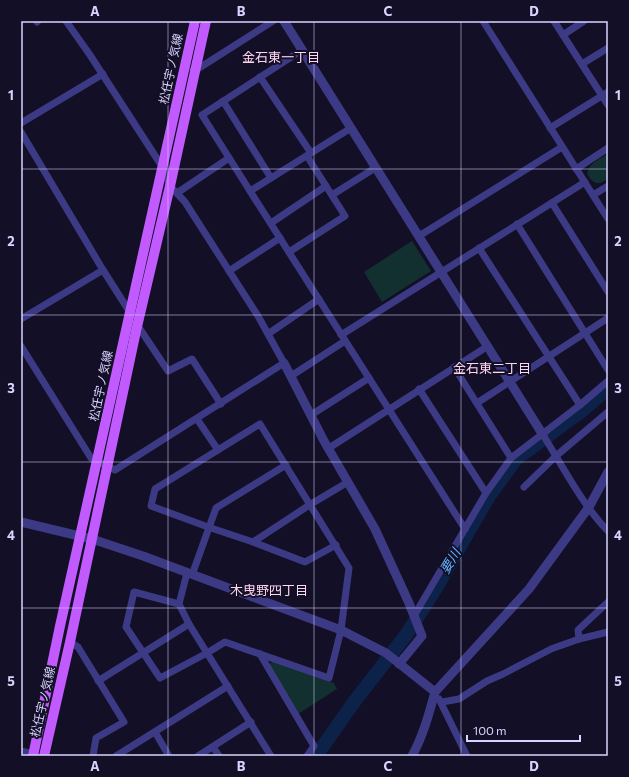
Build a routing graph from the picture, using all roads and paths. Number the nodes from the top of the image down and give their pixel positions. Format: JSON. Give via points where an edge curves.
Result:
{"nodes":[{"id":1,"x":195,"y":21,"type":"edge"},
{"id":2,"x":206,"y":21,"type":"edge"},
{"id":3,"x":273,"y":21,"type":"edge"},
{"id":4,"x":284,"y":21,"type":"edge"},
{"id":5,"x":483,"y":21,"type":"edge"},
{"id":6,"x":554,"y":21,"type":"edge"},
{"id":7,"x":584,"y":21,"type":"edge"},
{"id":8,"x":69,"y":22,"type":"edge"},
{"id":9,"x":564,"y":35,"type":"junction"},
{"id":10,"x":608,"y":48,"type":"edge"},
{"id":11,"x":302,"y":50,"type":"junction"},
{"id":12,"x":582,"y":64,"type":"junction"},
{"id":13,"x":185,"y":69,"type":"junction"},
{"id":14,"x":196,"y":70,"type":"junction"},
{"id":15,"x":103,"y":74,"type":"junction"},
{"id":16,"x":260,"y":76,"type":"junction"},
{"id":17,"x":605,"y":94,"type":"edge"},
{"id":18,"x":223,"y":101,"type":"junction"},
{"id":19,"x":608,"y":105,"type":"edge"},
{"id":20,"x":21,"y":122,"type":"edge"},
{"id":21,"x":351,"y":128,"type":"junction"},
{"id":22,"x":550,"y":128,"type":"junction"},
{"id":23,"x":21,"y":132,"type":"edge"},
{"id":24,"x":562,"y":147,"type":"junction"},
{"id":25,"x":608,"y":148,"type":"edge"},
{"id":26,"x":309,"y":154,"type":"junction"},
{"id":27,"x":229,"y":158,"type":"junction"},
{"id":28,"x":163,"y":168,"type":"junction"},
{"id":29,"x":375,"y":168,"type":"junction"},
{"id":30,"x":576,"y":169,"type":"junction"},
{"id":31,"x":271,"y":178,"type":"junction"},
{"id":32,"x":585,"y":182,"type":"junction"},
{"id":33,"x":326,"y":186,"type":"junction"},
{"id":34,"x":608,"y":186,"type":"edge"},
{"id":35,"x":174,"y":189,"type":"junction"},
{"id":36,"x":250,"y":191,"type":"junction"},
{"id":37,"x":332,"y":195,"type":"junction"},
{"id":38,"x":593,"y":195,"type":"junction"},
{"id":39,"x":552,"y":203,"type":"junction"},
{"id":40,"x":608,"y":219,"type":"edge"},
{"id":41,"x":271,"y":223,"type":"junction"},
{"id":42,"x":517,"y":224,"type":"junction"},
{"id":43,"x":419,"y":236,"type":"junction"},
{"id":44,"x":280,"y":238,"type":"junction"},
{"id":45,"x":479,"y":248,"type":"junction"},
{"id":46,"x":289,"y":252,"type":"junction"},
{"id":47,"x":103,"y":270,"type":"junction"},
{"id":48,"x":229,"y":271,"type":"junction"},
{"id":49,"x":441,"y":272,"type":"junction"},
{"id":50,"x":608,"y":292,"type":"edge"},
{"id":51,"x":319,"y":300,"type":"junction"},
{"id":52,"x":130,"y":312,"type":"junction"},
{"id":53,"x":608,"y":318,"type":"edge"},
{"id":54,"x":21,"y":319,"type":"edge"},
{"id":55,"x":138,"y":325,"type":"junction"},
{"id":56,"x":585,"y":333,"type":"junction"},
{"id":57,"x":268,"y":334,"type":"junction"},
{"id":58,"x":341,"y":335,"type":"junction"},
{"id":59,"x":346,"y":341,"type":"junction"},
{"id":60,"x":21,"y":346,"type":"edge"},
{"id":61,"x":488,"y":346,"type":"junction"},
{"id":62,"x":548,"y":357,"type":"junction"},
{"id":63,"x":284,"y":363,"type":"junction"},
{"id":64,"x":454,"y":367,"type":"junction"},
{"id":65,"x":608,"y":370,"type":"edge"},
{"id":66,"x":291,"y":376,"type":"junction"},
{"id":67,"x":369,"y":378,"type":"junction"},
{"id":68,"x":608,"y":381,"type":"edge"},
{"id":69,"x":510,"y":382,"type":"junction"},
{"id":70,"x":419,"y":389,"type":"junction"},
{"id":71,"x":477,"y":403,"type":"junction"},
{"id":72,"x":221,"y":404,"type":"junction"},
{"id":73,"x":580,"y":405,"type":"junction"},
{"id":74,"x":388,"y":409,"type":"junction"},
{"id":75,"x":608,"y":412,"type":"edge"},
{"id":76,"x":311,"y":416,"type":"junction"},
{"id":77,"x":197,"y":419,"type":"junction"},
{"id":78,"x":544,"y":436,"type":"junction"},
{"id":79,"x":329,"y":448,"type":"junction"},
{"id":80,"x":218,"y":450,"type":"junction"},
{"id":81,"x":556,"y":456,"type":"junction"},
{"id":82,"x":511,"y":458,"type":"junction"},
{"id":83,"x":97,"y":462,"type":"junction"},
{"id":84,"x":286,"y":465,"type":"junction"},
{"id":85,"x":107,"y":467,"type":"junction"},
{"id":86,"x":608,"y":473,"type":"edge"},
{"id":87,"x":348,"y":482,"type":"junction"},
{"id":88,"x":524,"y":487,"type":"dead end"},
{"id":89,"x":486,"y":493,"type":"junction"},
{"id":90,"x":311,"y":504,"type":"junction"},
{"id":91,"x":589,"y":507,"type":"junction"},
{"id":92,"x":21,"y":522,"type":"edge"},
{"id":93,"x":208,"y":528,"type":"junction"},
{"id":94,"x":465,"y":529,"type":"junction"},
{"id":95,"x":608,"y":531,"type":"edge"},
{"id":96,"x":81,"y":537,"type":"junction"},
{"id":97,"x":92,"y":539,"type":"junction"},
{"id":98,"x":253,"y":542,"type":"junction"},
{"id":99,"x":336,"y":545,"type":"junction"},
{"id":100,"x":189,"y":574,"type":"junction"},
{"id":101,"x":608,"y":602,"type":"edge"},
{"id":102,"x":179,"y":604,"type":"junction"},
{"id":103,"x":416,"y":619,"type":"junction"},
{"id":104,"x":189,"y":624,"type":"junction"},
{"id":105,"x":341,"y":630,"type":"junction"},
{"id":106,"x":608,"y":632,"type":"edge"},
{"id":107,"x":579,"y":639,"type":"junction"},
{"id":108,"x":70,"y":642,"type":"junction"},
{"id":109,"x":143,"y":653,"type":"junction"},
{"id":110,"x":207,"y":653,"type":"junction"},
{"id":111,"x":260,"y":654,"type":"junction"},
{"id":112,"x":397,"y":661,"type":"junction"},
{"id":113,"x":98,"y":681,"type":"junction"},
{"id":114,"x":228,"y":686,"type":"junction"},
{"id":115,"x":435,"y":692,"type":"junction"},
{"id":116,"x":442,"y":702,"type":"junction"},
{"id":117,"x":251,"y":722,"type":"junction"},
{"id":118,"x":155,"y":732,"type":"junction"},
{"id":119,"x":213,"y":747,"type":"junction"},
{"id":120,"x":21,"y":751,"type":"edge"},
{"id":121,"x":33,"y":755,"type":"edge"},
{"id":122,"x":44,"y":756,"type":"edge"},
{"id":123,"x":93,"y":756,"type":"edge"},
{"id":124,"x":116,"y":756,"type":"edge"},
{"id":125,"x":168,"y":756,"type":"edge"},
{"id":126,"x":198,"y":756,"type":"edge"},
{"id":127,"x":219,"y":756,"type":"edge"},
{"id":128,"x":271,"y":756,"type":"edge"},
{"id":129,"x":307,"y":756,"type":"edge"},
{"id":130,"x":412,"y":756,"type":"edge"},
{"id":131,"x":467,"y":756,"type":"edge"}],
"edges":[{"from":1,"to":13,"type":"main road","name":"松任宇ノ気線"},
{"from":2,"to":14,"type":"main road","name":"松任宇ノ気線"},
{"from":3,"to":14,"type":"street"},
{"from":4,"to":11,"type":"street"},
{"from":5,"to":22,"type":"street"},
{"from":6,"to":9,"type":"street"},
{"from":7,"to":9,"type":"street"},
{"from":8,"to":15,"type":"street"},
{"from":9,"to":12,"type":"street"},
{"from":10,"to":12,"type":"street"},
{"from":11,"to":16,"type":"street"},
{"from":11,"to":21,"type":"street"},
{"from":12,"to":17,"type":"street"},
{"from":13,"to":14,"type":"street"},
{"from":13,"to":28,"type":"main road","name":"松任宇ノ気線"},
{"from":14,"to":35,"type":"main road","name":"松任宇ノ気線"},
{"from":15,"to":20,"type":"street"},
{"from":15,"to":28,"type":"street"},
{"from":16,"to":18,"type":"street"},
{"from":16,"to":26,"type":"street"},
{"from":17,"to":19,"type":"street"},
{"from":17,"to":22,"type":"street"},
{"from":18,"to":27,"type":"street","via":[[202,115]]},
{"from":18,"to":31,"type":"street"},
{"from":21,"to":26,"type":"street"},
{"from":21,"to":29,"type":"street"},
{"from":22,"to":24,"type":"street"},
{"from":23,"to":47,"type":"street"},
{"from":24,"to":30,"type":"street"},
{"from":24,"to":43,"type":"street"},
{"from":25,"to":30,"type":"street"},
{"from":26,"to":31,"type":"street"},
{"from":26,"to":33,"type":"street"},
{"from":27,"to":35,"type":"street"},
{"from":27,"to":36,"type":"street"},
{"from":28,"to":35,"type":"street"},
{"from":28,"to":52,"type":"main road","name":"松任宇ノ気線"},
{"from":29,"to":37,"type":"street"},
{"from":29,"to":43,"type":"street"},
{"from":30,"to":32,"type":"street"},
{"from":31,"to":36,"type":"street"},
{"from":32,"to":38,"type":"street"},
{"from":32,"to":39,"type":"street"},
{"from":33,"to":37,"type":"street"},
{"from":33,"to":41,"type":"street"},
{"from":34,"to":38,"type":"street"},
{"from":35,"to":48,"type":"street"},
{"from":35,"to":55,"type":"main road","name":"松任宇ノ気線"},
{"from":36,"to":41,"type":"street"},
{"from":37,"to":46,"type":"street","via":[[345,216]]},
{"from":38,"to":40,"type":"street"},
{"from":39,"to":42,"type":"street"},
{"from":39,"to":50,"type":"street"},
{"from":41,"to":44,"type":"street"},
{"from":42,"to":45,"type":"street"},
{"from":42,"to":56,"type":"street"},
{"from":43,"to":49,"type":"street"},
{"from":44,"to":46,"type":"street"},
{"from":44,"to":48,"type":"street"},
{"from":45,"to":49,"type":"street"},
{"from":45,"to":62,"type":"street"},
{"from":46,"to":51,"type":"street"},
{"from":47,"to":52,"type":"street"},
{"from":47,"to":54,"type":"street"},
{"from":48,"to":57,"type":"street"},
{"from":49,"to":58,"type":"street"},
{"from":49,"to":61,"type":"street"},
{"from":51,"to":57,"type":"street"},
{"from":51,"to":58,"type":"street"},
{"from":52,"to":55,"type":"street"},
{"from":52,"to":83,"type":"main road","name":"松任宇ノ気線"},
{"from":53,"to":56,"type":"street"},
{"from":55,"to":72,"type":"street","via":[[168,371],[192,359]]},
{"from":55,"to":85,"type":"main road","name":"松任宇ノ気線"},
{"from":56,"to":62,"type":"street"},
{"from":56,"to":65,"type":"street"},
{"from":57,"to":63,"type":"street"},
{"from":58,"to":59,"type":"street"},
{"from":59,"to":66,"type":"street"},
{"from":59,"to":67,"type":"street"},
{"from":60,"to":83,"type":"street","via":[[91,458]]},
{"from":61,"to":64,"type":"street"},
{"from":61,"to":69,"type":"street"},
{"from":62,"to":69,"type":"street"},
{"from":62,"to":73,"type":"street"},
{"from":63,"to":66,"type":"street"},
{"from":63,"to":72,"type":"street"},
{"from":64,"to":70,"type":"street"},
{"from":64,"to":71,"type":"street"},
{"from":66,"to":76,"type":"street"},
{"from":67,"to":74,"type":"street"},
{"from":67,"to":76,"type":"street"},
{"from":68,"to":73,"type":"street"},
{"from":69,"to":71,"type":"street"},
{"from":69,"to":78,"type":"street"},
{"from":70,"to":74,"type":"street"},
{"from":70,"to":89,"type":"street"},
{"from":71,"to":82,"type":"street"},
{"from":72,"to":77,"type":"street"},
{"from":73,"to":78,"type":"street"},
{"from":74,"to":79,"type":"street"},
{"from":74,"to":94,"type":"street"},
{"from":75,"to":81,"type":"street"},
{"from":76,"to":79,"type":"street"},
{"from":77,"to":80,"type":"street"},
{"from":77,"to":85,"type":"street","via":[[116,470]]},
{"from":78,"to":81,"type":"street"},
{"from":78,"to":82,"type":"street"},
{"from":79,"to":87,"type":"street"},
{"from":80,"to":84,"type":"street","via":[[260,424]]},
{"from":80,"to":93,"type":"street","via":[[155,489],[151,506]]},
{"from":81,"to":88,"type":"street"},
{"from":81,"to":91,"type":"street"},
{"from":82,"to":89,"type":"street"},
{"from":83,"to":85,"type":"street"},
{"from":83,"to":96,"type":"main road","name":"松任宇ノ気線"},
{"from":84,"to":90,"type":"street"},
{"from":84,"to":93,"type":"street","via":[[216,508]]},
{"from":85,"to":97,"type":"main road","name":"松任宇ノ気線"},
{"from":86,"to":91,"type":"street"},
{"from":87,"to":90,"type":"street"},
{"from":87,"to":103,"type":"street","via":[[375,529]]},
{"from":89,"to":94,"type":"street"},
{"from":90,"to":98,"type":"street"},
{"from":90,"to":99,"type":"street"},
{"from":91,"to":95,"type":"street"},
{"from":91,"to":115,"type":"street","via":[[529,589]]},
{"from":92,"to":96,"type":"street"},
{"from":93,"to":98,"type":"street"},
{"from":93,"to":100,"type":"street"},
{"from":94,"to":103,"type":"street"},
{"from":96,"to":97,"type":"street"},
{"from":96,"to":121,"type":"main road","name":"松任宇ノ気線"},
{"from":97,"to":100,"type":"street"},
{"from":97,"to":108,"type":"main road","name":"松任宇ノ気線"},
{"from":98,"to":99,"type":"street","via":[[306,562]]},
{"from":99,"to":105,"type":"street","via":[[349,568]]},
{"from":100,"to":102,"type":"street"},
{"from":100,"to":105,"type":"street"},
{"from":101,"to":107,"type":"street","via":[[578,630]]},
{"from":102,"to":104,"type":"street"},
{"from":102,"to":109,"type":"street","via":[[134,592],[126,627]]},
{"from":103,"to":112,"type":"street","via":[[422,636]]},
{"from":104,"to":109,"type":"street"},
{"from":104,"to":110,"type":"street"},
{"from":105,"to":111,"type":"street","via":[[328,678]]},
{"from":105,"to":112,"type":"street"},
{"from":106,"to":107,"type":"street"},
{"from":107,"to":116,"type":"street","via":[[551,649],[487,681],[459,699]]},
{"from":108,"to":113,"type":"street","via":[[78,647]]},
{"from":108,"to":122,"type":"main road","name":"松任宇ノ気線"},
{"from":109,"to":110,"type":"street","via":[[160,678]]},
{"from":109,"to":113,"type":"street"},
{"from":110,"to":111,"type":"street","via":[[225,642]]},
{"from":110,"to":114,"type":"street"},
{"from":111,"to":129,"type":"street","via":[[314,746]]},
{"from":112,"to":115,"type":"street"},
{"from":113,"to":123,"type":"street","via":[[124,722],[96,738]]},
{"from":114,"to":117,"type":"street"},
{"from":114,"to":118,"type":"street"},
{"from":115,"to":116,"type":"street"},
{"from":115,"to":130,"type":"street"},
{"from":116,"to":131,"type":"street"},
{"from":117,"to":119,"type":"street"},
{"from":117,"to":128,"type":"street"},
{"from":118,"to":124,"type":"street"},
{"from":118,"to":125,"type":"street"},
{"from":119,"to":126,"type":"street"},
{"from":119,"to":127,"type":"street"},
{"from":120,"to":121,"type":"street"}]}
